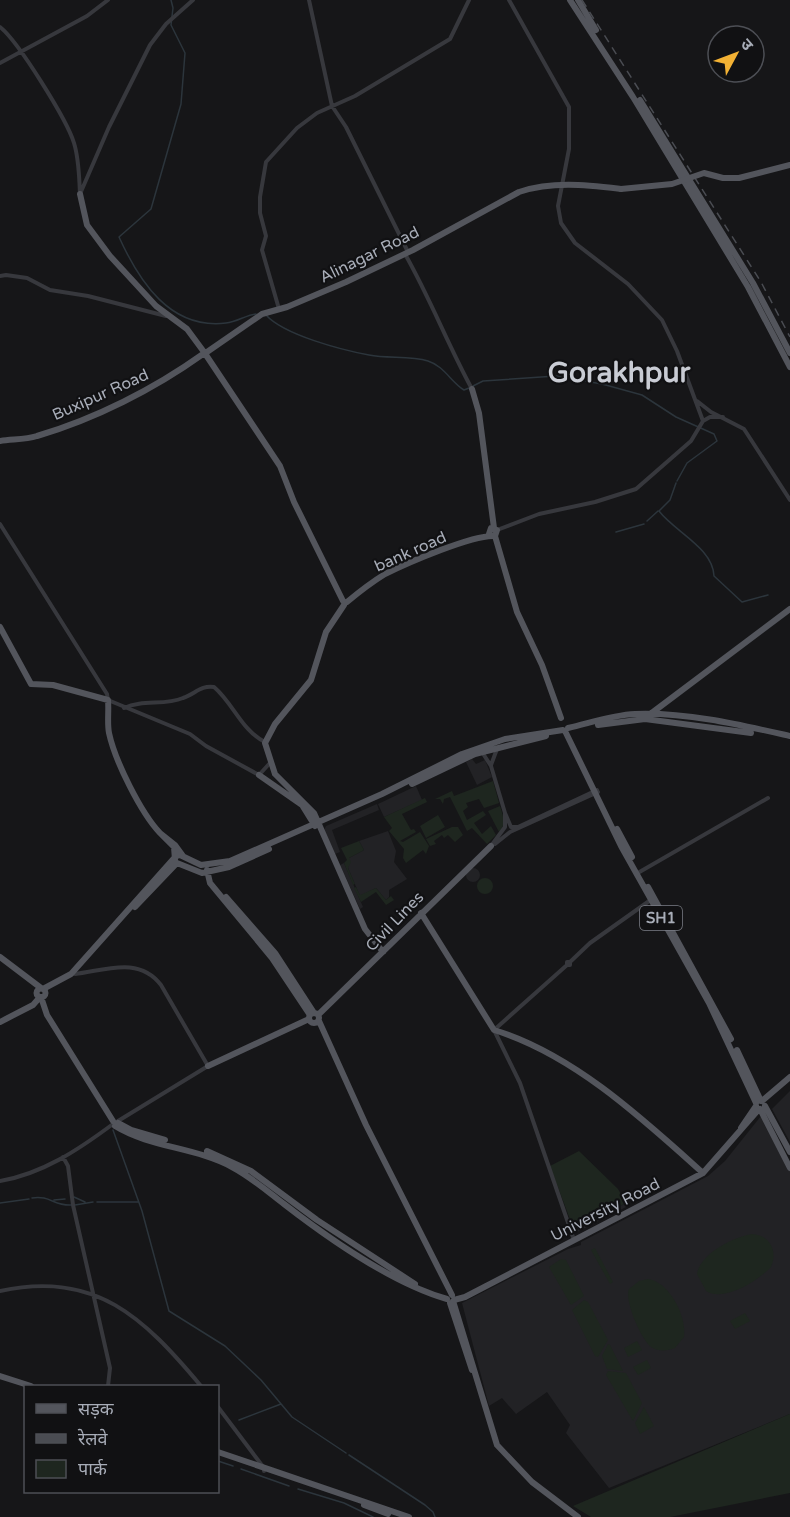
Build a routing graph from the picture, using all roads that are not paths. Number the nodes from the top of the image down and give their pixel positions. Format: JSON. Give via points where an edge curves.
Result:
{"nodes":[{"id":1,"x":108,"y":0,"type":"edge"},
{"id":2,"x":193,"y":0,"type":"edge"},
{"id":3,"x":309,"y":0,"type":"edge"},
{"id":4,"x":469,"y":0,"type":"edge"},
{"id":5,"x":509,"y":0,"type":"edge"},
{"id":6,"x":570,"y":0,"type":"edge"},
{"id":7,"x":578,"y":0,"type":"edge"},
{"id":8,"x":582,"y":11,"type":"junction"},
{"id":9,"x":0,"y":27,"type":"edge"},
{"id":10,"x":22,"y":51,"type":"junction"},
{"id":11,"x":0,"y":63,"type":"edge"},
{"id":12,"x":342,"y":101,"type":"junction"},
{"id":13,"x":332,"y":106,"type":"junction"},
{"id":14,"x":339,"y":114,"type":"junction"},
{"id":15,"x":790,"y":165,"type":"edge"},
{"id":16,"x":560,"y":184,"type":"junction"},
{"id":17,"x":81,"y":194,"type":"junction"},
{"id":18,"x":406,"y":253,"type":"junction"},
{"id":19,"x":0,"y":276,"type":"edge"},
{"id":20,"x":279,"y":309,"type":"junction"},
{"id":21,"x":170,"y":317,"type":"junction"},
{"id":22,"x":205,"y":353,"type":"junction"},
{"id":23,"x":790,"y":353,"type":"edge"},
{"id":24,"x":790,"y":367,"type":"edge"},
{"id":25,"x":471,"y":388,"type":"joint"},
{"id":26,"x":695,"y":399,"type":"junction"},
{"id":27,"x":723,"y":417,"type":"junction"},
{"id":28,"x":701,"y":424,"type":"junction"},
{"id":29,"x":0,"y":441,"type":"edge"},
{"id":30,"x":790,"y":500,"type":"edge"},
{"id":31,"x":0,"y":524,"type":"edge"},
{"id":32,"x":494,"y":532,"type":"junction"},
{"id":33,"x":344,"y":603,"type":"junction"},
{"id":34,"x":790,"y":609,"type":"edge"},
{"id":35,"x":0,"y":627,"type":"edge"},
{"id":36,"x":108,"y":700,"type":"junction"},
{"id":37,"x":670,"y":702,"type":"junction"},
{"id":38,"x":123,"y":708,"type":"junction"},
{"id":39,"x":647,"y":717,"type":"junction"},
{"id":40,"x":663,"y":719,"type":"junction"},
{"id":41,"x":566,"y":730,"type":"junction"},
{"id":42,"x":790,"y":738,"type":"edge"},
{"id":43,"x":263,"y":741,"type":"junction"},
{"id":44,"x":498,"y":747,"type":"junction"},
{"id":45,"x":482,"y":752,"type":"junction"},
{"id":46,"x":269,"y":762,"type":"junction"},
{"id":47,"x":491,"y":766,"type":"junction"},
{"id":48,"x":259,"y":775,"type":"junction"},
{"id":49,"x":421,"y":778,"type":"junction"},
{"id":50,"x":596,"y":792,"type":"junction"},
{"id":51,"x":768,"y":798,"type":"dead end"},
{"id":52,"x":317,"y":825,"type":"junction"},
{"id":53,"x":509,"y":829,"type":"junction"},
{"id":54,"x":160,"y":833,"type":"junction"},
{"id":55,"x":491,"y":846,"type":"joint"},
{"id":56,"x":183,"y":856,"type":"junction"},
{"id":57,"x":176,"y":860,"type":"junction"},
{"id":58,"x":207,"y":871,"type":"junction"},
{"id":59,"x":638,"y":873,"type":"junction"},
{"id":60,"x":652,"y":899,"type":"junction"},
{"id":61,"x":127,"y":913,"type":"junction"},
{"id":62,"x":420,"y":913,"type":"junction"},
{"id":63,"x":382,"y":953,"type":"junction"},
{"id":64,"x":0,"y":957,"type":"edge"},
{"id":65,"x":75,"y":974,"type":"junction"},
{"id":66,"x":41,"y":993,"type":"junction"},
{"id":67,"x":314,"y":1018,"type":"junction"},
{"id":68,"x":0,"y":1022,"type":"edge"},
{"id":69,"x":494,"y":1030,"type":"junction"},
{"id":70,"x":208,"y":1066,"type":"junction"},
{"id":71,"x":790,"y":1079,"type":"edge"},
{"id":72,"x":760,"y":1105,"type":"junction"},
{"id":73,"x":115,"y":1123,"type":"junction"},
{"id":74,"x":790,"y":1152,"type":"edge"},
{"id":75,"x":63,"y":1157,"type":"junction"},
{"id":76,"x":790,"y":1168,"type":"edge"},
{"id":77,"x":703,"y":1173,"type":"junction"},
{"id":78,"x":0,"y":1181,"type":"edge"},
{"id":79,"x":574,"y":1240,"type":"junction"},
{"id":80,"x":0,"y":1292,"type":"edge"},
{"id":81,"x":94,"y":1295,"type":"junction"},
{"id":82,"x":451,"y":1298,"type":"junction"},
{"id":83,"x":0,"y":1378,"type":"edge"},
{"id":84,"x":27,"y":1385,"type":"edge"},
{"id":85,"x":108,"y":1385,"type":"edge"},
{"id":86,"x":200,"y":1385,"type":"edge"},
{"id":87,"x":24,"y":1387,"type":"edge"},
{"id":88,"x":219,"y":1408,"type":"edge"},
{"id":89,"x":219,"y":1454,"type":"edge"},
{"id":90,"x":264,"y":1470,"type":"junction"},
{"id":91,"x":397,"y":1517,"type":"edge"},
{"id":92,"x":409,"y":1517,"type":"edge"},
{"id":93,"x":573,"y":1517,"type":"edge"},
{"id":94,"x":578,"y":1517,"type":"edge"}],
"edges":[{"from":1,"to":10,"type":"street","via":[[87,16]]},
{"from":2,"to":17,"type":"street","via":[[167,23],[148,50]]},
{"from":3,"to":13,"type":"street"},
{"from":4,"to":12,"type":"street","via":[[450,39]]},
{"from":5,"to":16,"type":"street","via":[[569,107],[569,149]]},
{"from":6,"to":8,"type":"main road"},
{"from":7,"to":8,"type":"main road"},
{"from":8,"to":23,"type":"main road","via":[[753,284]]},
{"from":8,"to":24,"type":"main road","via":[[748,287]]},
{"from":9,"to":10,"type":"street"},
{"from":10,"to":11,"type":"street"},
{"from":10,"to":17,"type":"street","via":[[73,140]]},
{"from":12,"to":13,"type":"street"},
{"from":12,"to":14,"type":"street"},
{"from":13,"to":14,"type":"street"},
{"from":13,"to":20,"type":"street","via":[[297,128],[266,162],[260,197],[267,236],[262,250]]},
{"from":14,"to":18,"type":"street"},
{"from":15,"to":16,"type":"main road","name":"Alinagar Road","bridge":true,"via":[[739,178],[704,173],[656,187]]},
{"from":16,"to":18,"type":"main road","name":"Alinagar Road","via":[[519,192]]},
{"from":16,"to":26,"type":"street","via":[[561,223],[574,243],[628,284],[669,330]]},
{"from":17,"to":21,"type":"main road","via":[[91,232]]},
{"from":18,"to":20,"type":"main road","name":"Alinagar Road"},
{"from":18,"to":25,"type":"street"},
{"from":19,"to":21,"type":"street","via":[[27,278],[50,291],[88,296]]},
{"from":20,"to":22,"type":"main road","name":"Buxipur Road","via":[[262,314]]},
{"from":21,"to":22,"type":"main road","via":[[188,329]]},
{"from":22,"to":29,"type":"main road","name":"Buxipur Road","via":[[163,381],[73,422],[35,437]]},
{"from":22,"to":33,"type":"main road","via":[[280,466]]},
{"from":25,"to":32,"type":"main road","via":[[479,413]]},
{"from":26,"to":27,"type":"street"},
{"from":26,"to":28,"type":"street"},
{"from":27,"to":28,"type":"street","via":[[710,417]]},
{"from":27,"to":30,"type":"street","via":[[744,429]]},
{"from":28,"to":32,"type":"street","via":[[691,441],[636,489],[539,514]]},
{"from":31,"to":36,"type":"street"},
{"from":32,"to":33,"type":"main road","name":"bank road","via":[[386,574]]},
{"from":32,"to":41,"type":"main road","via":[[517,612]]},
{"from":33,"to":43,"type":"main road","name":"bank road","via":[[323,630],[309,679]]},
{"from":34,"to":37,"type":"main road"},
{"from":35,"to":36,"type":"main road","via":[[31,684]]},
{"from":36,"to":38,"type":"street"},
{"from":36,"to":54,"type":"main road","via":[[112,745],[140,803]]},
{"from":37,"to":39,"type":"main road"},
{"from":37,"to":40,"type":"main road"},
{"from":38,"to":43,"type":"street","via":[[182,699],[202,687],[214,687],[254,736]]},
{"from":38,"to":48,"type":"street","via":[[190,734]]},
{"from":39,"to":40,"type":"main road"},
{"from":39,"to":41,"type":"main road","via":[[607,718]]},
{"from":40,"to":42,"type":"main road","via":[[722,723]]},
{"from":41,"to":44,"type":"main road"},
{"from":41,"to":49,"type":"main road","via":[[498,741],[462,754]]},
{"from":41,"to":50,"type":"main road","number":"SH1"},
{"from":43,"to":46,"type":"main road"},
{"from":44,"to":45,"type":"main road"},
{"from":44,"to":47,"type":"street"},
{"from":45,"to":47,"type":"street"},
{"from":45,"to":49,"type":"main road"},
{"from":46,"to":48,"type":"street"},
{"from":46,"to":52,"type":"main road","via":[[275,774],[305,801]]},
{"from":47,"to":53,"type":"street"},
{"from":48,"to":52,"type":"main road","via":[[302,805]]},
{"from":49,"to":52,"type":"main road"},
{"from":50,"to":53,"type":"street"},
{"from":50,"to":59,"type":"main road","number":"SH1"},
{"from":51,"to":59,"type":"street"},
{"from":52,"to":58,"type":"main road"},
{"from":52,"to":63,"type":"main road","via":[[365,929]]},
{"from":53,"to":55,"type":"street"},
{"from":54,"to":56,"type":"main road"},
{"from":54,"to":57,"type":"main road","via":[[174,847]]},
{"from":55,"to":62,"type":"main road","name":"Civil Lines"},
{"from":56,"to":57,"type":"main road"},
{"from":56,"to":58,"type":"main road"},
{"from":57,"to":58,"type":"main road"},
{"from":57,"to":61,"type":"main road"},
{"from":58,"to":67,"type":"main road"},
{"from":59,"to":60,"type":"main road","number":"SH1"},
{"from":60,"to":69,"type":"street","via":[[584,947]]},
{"from":60,"to":72,"type":"main road","number":"SH1"},
{"from":61,"to":65,"type":"main road"},
{"from":61,"to":66,"type":"main road","via":[[71,974]]},
{"from":62,"to":63,"type":"main road","name":"Civil Lines"},
{"from":62,"to":69,"type":"main road"},
{"from":63,"to":67,"type":"main road","name":"Civil Lines"},
{"from":64,"to":66,"type":"main road"},
{"from":65,"to":66,"type":"main road"},
{"from":65,"to":70,"type":"street","via":[[122,966],[152,974]]},
{"from":66,"to":68,"type":"main road"},
{"from":66,"to":73,"type":"main road","via":[[49,1017]]},
{"from":67,"to":70,"type":"main road","name":"Civil Lines"},
{"from":67,"to":82,"type":"main road"},
{"from":69,"to":77,"type":"main road","via":[[517,1037],[600,1086]]},
{"from":69,"to":79,"type":"street","via":[[520,1083]]},
{"from":70,"to":73,"type":"street"},
{"from":71,"to":72,"type":"main road","name":"University Road"},
{"from":72,"to":74,"type":"main road","number":"SH1"},
{"from":72,"to":76,"type":"main road","number":"SH1"},
{"from":72,"to":77,"type":"main road","name":"University Road"},
{"from":73,"to":75,"type":"street"},
{"from":73,"to":82,"type":"main road","via":[[204,1150],[243,1167],[376,1259],[425,1289]]},
{"from":75,"to":78,"type":"street","via":[[25,1177]]},
{"from":75,"to":81,"type":"street"},
{"from":77,"to":79,"type":"main road","name":"University Road"},
{"from":79,"to":82,"type":"main road","name":"University Road","via":[[467,1294]]},
{"from":80,"to":81,"type":"street","via":[[56,1286]]},
{"from":81,"to":85,"type":"street","via":[[110,1368]]},
{"from":81,"to":86,"type":"street","via":[[142,1321]]},
{"from":82,"to":93,"type":"main road","via":[[493,1446],[530,1485]]},
{"from":82,"to":94,"type":"main road","via":[[497,1445],[532,1482]]},
{"from":83,"to":84,"type":"main road"},
{"from":83,"to":87,"type":"main road"},
{"from":88,"to":90,"type":"street"},
{"from":89,"to":90,"type":"main road"},
{"from":90,"to":91,"type":"main road"},
{"from":90,"to":92,"type":"main road"}]}
